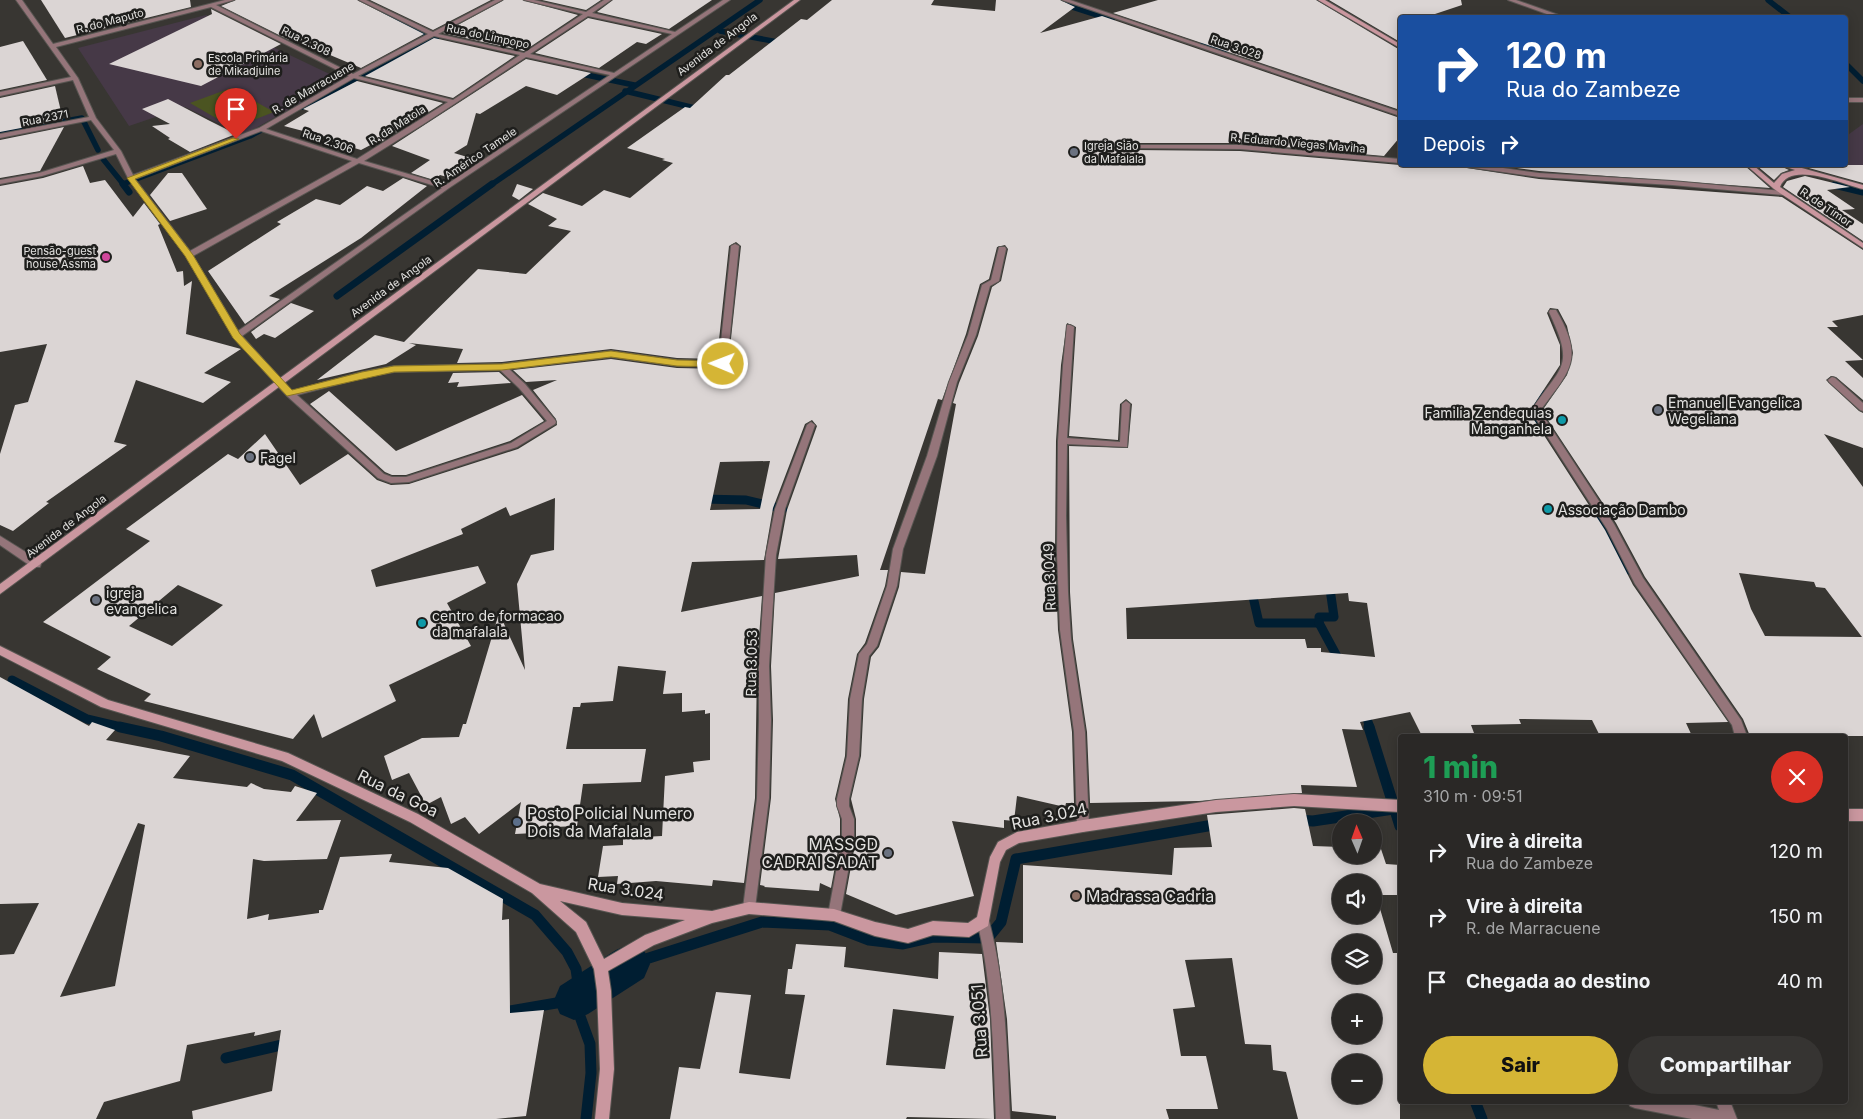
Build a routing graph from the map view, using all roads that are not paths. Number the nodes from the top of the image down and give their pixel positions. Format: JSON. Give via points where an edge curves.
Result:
{"nodes":[{"id":1,"x":19,"y":0,"type":"edge"},
{"id":2,"x":231,"y":0,"type":"edge"},
{"id":3,"x":362,"y":0,"type":"edge"},
{"id":4,"x":499,"y":0,"type":"edge"},
{"id":5,"x":526,"y":0,"type":"edge"},
{"id":6,"x":608,"y":0,"type":"edge"},
{"id":7,"x":727,"y":0,"type":"edge"},
{"id":8,"x":797,"y":0,"type":"edge"},
{"id":9,"x":1064,"y":0,"type":"edge"},
{"id":10,"x":1321,"y":0,"type":"edge"},
{"id":11,"x":1511,"y":0,"type":"edge"},
{"id":12,"x":211,"y":5,"type":"junction"},
{"id":13,"x":586,"y":15,"type":"junction"},
{"id":14,"x":1556,"y":15,"type":"edge"},
{"id":15,"x":432,"y":34,"type":"junction"},
{"id":16,"x":677,"y":34,"type":"junction"},
{"id":17,"x":1398,"y":45,"type":"edge"},
{"id":18,"x":52,"y":46,"type":"junction"},
{"id":19,"x":525,"y":55,"type":"junction"},
{"id":20,"x":616,"y":75,"type":"junction"},
{"id":21,"x":354,"y":76,"type":"junction"},
{"id":22,"x":75,"y":78,"type":"junction"},
{"id":23,"x":0,"y":94,"type":"edge"},
{"id":24,"x":1848,"y":100,"type":"edge"},
{"id":25,"x":1863,"y":100,"type":"edge"},
{"id":26,"x":454,"y":102,"type":"junction"},
{"id":27,"x":1398,"y":113,"type":"edge"},
{"id":28,"x":93,"y":118,"type":"junction"},
{"id":29,"x":261,"y":129,"type":"junction"},
{"id":30,"x":0,"y":136,"type":"edge"},
{"id":31,"x":1135,"y":147,"type":"dead end"},
{"id":32,"x":118,"y":151,"type":"junction"},
{"id":33,"x":358,"y":161,"type":"junction"},
{"id":34,"x":1398,"y":161,"type":"edge"},
{"id":35,"x":1480,"y":167,"type":"edge"},
{"id":36,"x":1751,"y":167,"type":"edge"},
{"id":37,"x":1791,"y":167,"type":"edge"},
{"id":38,"x":1806,"y":171,"type":"junction"},
{"id":39,"x":131,"y":178,"type":"junction"},
{"id":40,"x":0,"y":182,"type":"edge"},
{"id":41,"x":447,"y":187,"type":"junction"},
{"id":42,"x":1863,"y":187,"type":"edge"},
{"id":43,"x":1776,"y":188,"type":"junction"},
{"id":44,"x":1784,"y":193,"type":"junction"},
{"id":45,"x":735,"y":246,"type":"dead end"},
{"id":46,"x":1863,"y":246,"type":"edge"},
{"id":47,"x":1002,"y":249,"type":"dead end"},
{"id":48,"x":188,"y":255,"type":"junction"},
{"id":49,"x":1553,"y":312,"type":"dead end"},
{"id":50,"x":1070,"y":327,"type":"dead end"},
{"id":51,"x":237,"y":336,"type":"junction"},
{"id":52,"x":502,"y":367,"type":"junction"},
{"id":53,"x":1832,"y":380,"type":"dead end"},
{"id":54,"x":280,"y":384,"type":"junction"},
{"id":55,"x":290,"y":394,"type":"junction"},
{"id":56,"x":1126,"y":404,"type":"dead end"},
{"id":57,"x":1863,"y":408,"type":"edge"},
{"id":58,"x":811,"y":425,"type":"dead end"},
{"id":59,"x":1064,"y":441,"type":"junction"},
{"id":60,"x":0,"y":540,"type":"edge"},
{"id":61,"x":36,"y":564,"type":"junction"},
{"id":62,"x":0,"y":590,"type":"edge"},
{"id":63,"x":0,"y":650,"type":"edge"},
{"id":64,"x":1740,"y":734,"type":"edge"},
{"id":65,"x":1398,"y":806,"type":"edge"},
{"id":66,"x":1848,"y":815,"type":"edge"},
{"id":67,"x":1863,"y":815,"type":"edge"},
{"id":68,"x":1084,"y":826,"type":"junction"},
{"id":69,"x":536,"y":889,"type":"junction"},
{"id":70,"x":748,"y":908,"type":"junction"},
{"id":71,"x":834,"y":915,"type":"junction"},
{"id":72,"x":712,"y":917,"type":"junction"},
{"id":73,"x":983,"y":921,"type":"junction"},
{"id":74,"x":601,"y":968,"type":"junction"},
{"id":75,"x":1651,"y":1104,"type":"edge"},
{"id":76,"x":1724,"y":1104,"type":"edge"},
{"id":77,"x":602,"y":1119,"type":"edge"},
{"id":78,"x":1003,"y":1119,"type":"edge"},
{"id":79,"x":1730,"y":1119,"type":"edge"}],
"edges":[{"from":1,"to":18,"type":"street"},
{"from":2,"to":12,"type":"street","name":"R. do Maputo"},
{"from":3,"to":15,"type":"street","name":"Rua do Limpopo"},
{"from":4,"to":15,"type":"street","name":"R. de Marracuene"},
{"from":5,"to":13,"type":"street"},
{"from":6,"to":13,"type":"street","name":"R. da Matola"},
{"from":7,"to":16,"type":"street","name":"R. Américo Tamele"},
{"from":8,"to":54,"type":"street","name":"Avenida de Angola"},
{"from":9,"to":27,"type":"street","name":"Rua 3.028"},
{"from":10,"to":17,"type":"street"},
{"from":11,"to":14,"type":"street"},
{"from":12,"to":18,"type":"street","name":"R. do Maputo"},
{"from":12,"to":21,"type":"street","name":"Rua 2.308"},
{"from":13,"to":16,"type":"street"},
{"from":13,"to":19,"type":"street","name":"R. da Matola"},
{"from":15,"to":19,"type":"street","name":"Rua do Limpopo"},
{"from":15,"to":21,"type":"street","name":"R. de Marracuene"},
{"from":16,"to":20,"type":"street","name":"R. Américo Tamele"},
{"from":18,"to":22,"type":"street"},
{"from":19,"to":20,"type":"street","name":"Rua do Limpopo"},
{"from":19,"to":26,"type":"street","name":"R. da Matola"},
{"from":20,"to":41,"type":"street","name":"R. Américo Tamele"},
{"from":21,"to":26,"type":"street","name":"Rua 2.308"},
{"from":21,"to":29,"type":"street","name":"R. de Marracuene"},
{"from":22,"to":23,"type":"street"},
{"from":22,"to":28,"type":"street"},
{"from":24,"to":25,"type":"street"},
{"from":26,"to":33,"type":"street","name":"R. da Matola"},
{"from":28,"to":30,"type":"street","name":"Rua 2371"},
{"from":28,"to":32,"type":"street"},
{"from":29,"to":33,"type":"street","name":"Rua 2.306"},
{"from":29,"to":39,"type":"street","name":"R. de Marracuene"},
{"from":31,"to":34,"type":"street","name":"R. Eduardo Viegas Maviha","via":[[1240,147]]},
{"from":32,"to":39,"type":"street"},
{"from":32,"to":40,"type":"street"},
{"from":33,"to":41,"type":"street","name":"Rua 2.306"},
{"from":33,"to":48,"type":"street","name":"R. da Matola"},
{"from":35,"to":44,"type":"street","via":[[1532,175]]},
{"from":36,"to":43,"type":"street","name":"R. de Timor"},
{"from":37,"to":38,"type":"street"},
{"from":38,"to":42,"type":"street"},
{"from":38,"to":43,"type":"street","name":"R. de Timor","via":[[1787,173],[1779,178]]},
{"from":39,"to":48,"type":"street"},
{"from":41,"to":51,"type":"street","name":"R. Américo Tamele"},
{"from":43,"to":44,"type":"street","name":"R. de Timor"},
{"from":44,"to":46,"type":"street","name":"R. de Timor"},
{"from":45,"to":52,"type":"street","via":[[723,364],[677,363],[611,354]]},
{"from":47,"to":71,"type":"street","via":[[995,281],[986,285],[932,456],[898,549],[892,586],[872,646],[864,654],[856,699],[853,756],[843,799],[848,839]]},
{"from":48,"to":51,"type":"street"},
{"from":49,"to":64,"type":"street","via":[[1564,337],[1568,358],[1558,381],[1535,411],[1611,527],[1639,581],[1737,723]]},
{"from":50,"to":59,"type":"street","name":"Rua 3.049"},
{"from":51,"to":54,"type":"street"},
{"from":52,"to":55,"type":"street","via":[[394,369]]},
{"from":52,"to":55,"type":"street","via":[[552,422],[514,445],[406,480],[381,476]]},
{"from":53,"to":57,"type":"street"},
{"from":54,"to":55,"type":"street"},
{"from":54,"to":61,"type":"street","name":"Avenida de Angola"},
{"from":56,"to":59,"type":"street","via":[[1124,446]]},
{"from":58,"to":70,"type":"street","name":"Rua 3.053","via":[[780,509],[771,555],[764,666],[763,798]]},
{"from":59,"to":68,"type":"street","name":"Rua 3.049","via":[[1060,498],[1065,632],[1077,702]]},
{"from":60,"to":61,"type":"street"},
{"from":61,"to":62,"type":"street","name":"Avenida de Angola"},
{"from":63,"to":69,"type":"street","name":"Rua da Goa","via":[[105,704],[284,757],[414,818]]},
{"from":65,"to":68,"type":"street","name":"Rua 3.024","via":[[1294,800],[1216,806]]},
{"from":66,"to":67,"type":"street"},
{"from":68,"to":73,"type":"street","name":"Rua 3.024","via":[[1017,838],[1002,846],[994,861]]},
{"from":69,"to":72,"type":"street","name":"Rua 3.024","via":[[622,909]]},
{"from":69,"to":74,"type":"street","name":"Rua da Goa","via":[[581,927]]},
{"from":70,"to":71,"type":"street","name":"Rua 3.024"},
{"from":70,"to":72,"type":"street","name":"Rua 3.024"},
{"from":71,"to":73,"type":"street","name":"Rua 3.024","via":[[874,929],[908,936],[933,928],[969,930]]},
{"from":72,"to":74,"type":"street","name":"Rua 3.024","via":[[650,940]]},
{"from":73,"to":78,"type":"street","name":"Rua 3.051","via":[[991,952],[998,1018]]},
{"from":74,"to":77,"type":"street","name":"Rua da Goa","via":[[607,1069]]},
{"from":75,"to":79,"type":"street"},
{"from":76,"to":79,"type":"street"}]}
